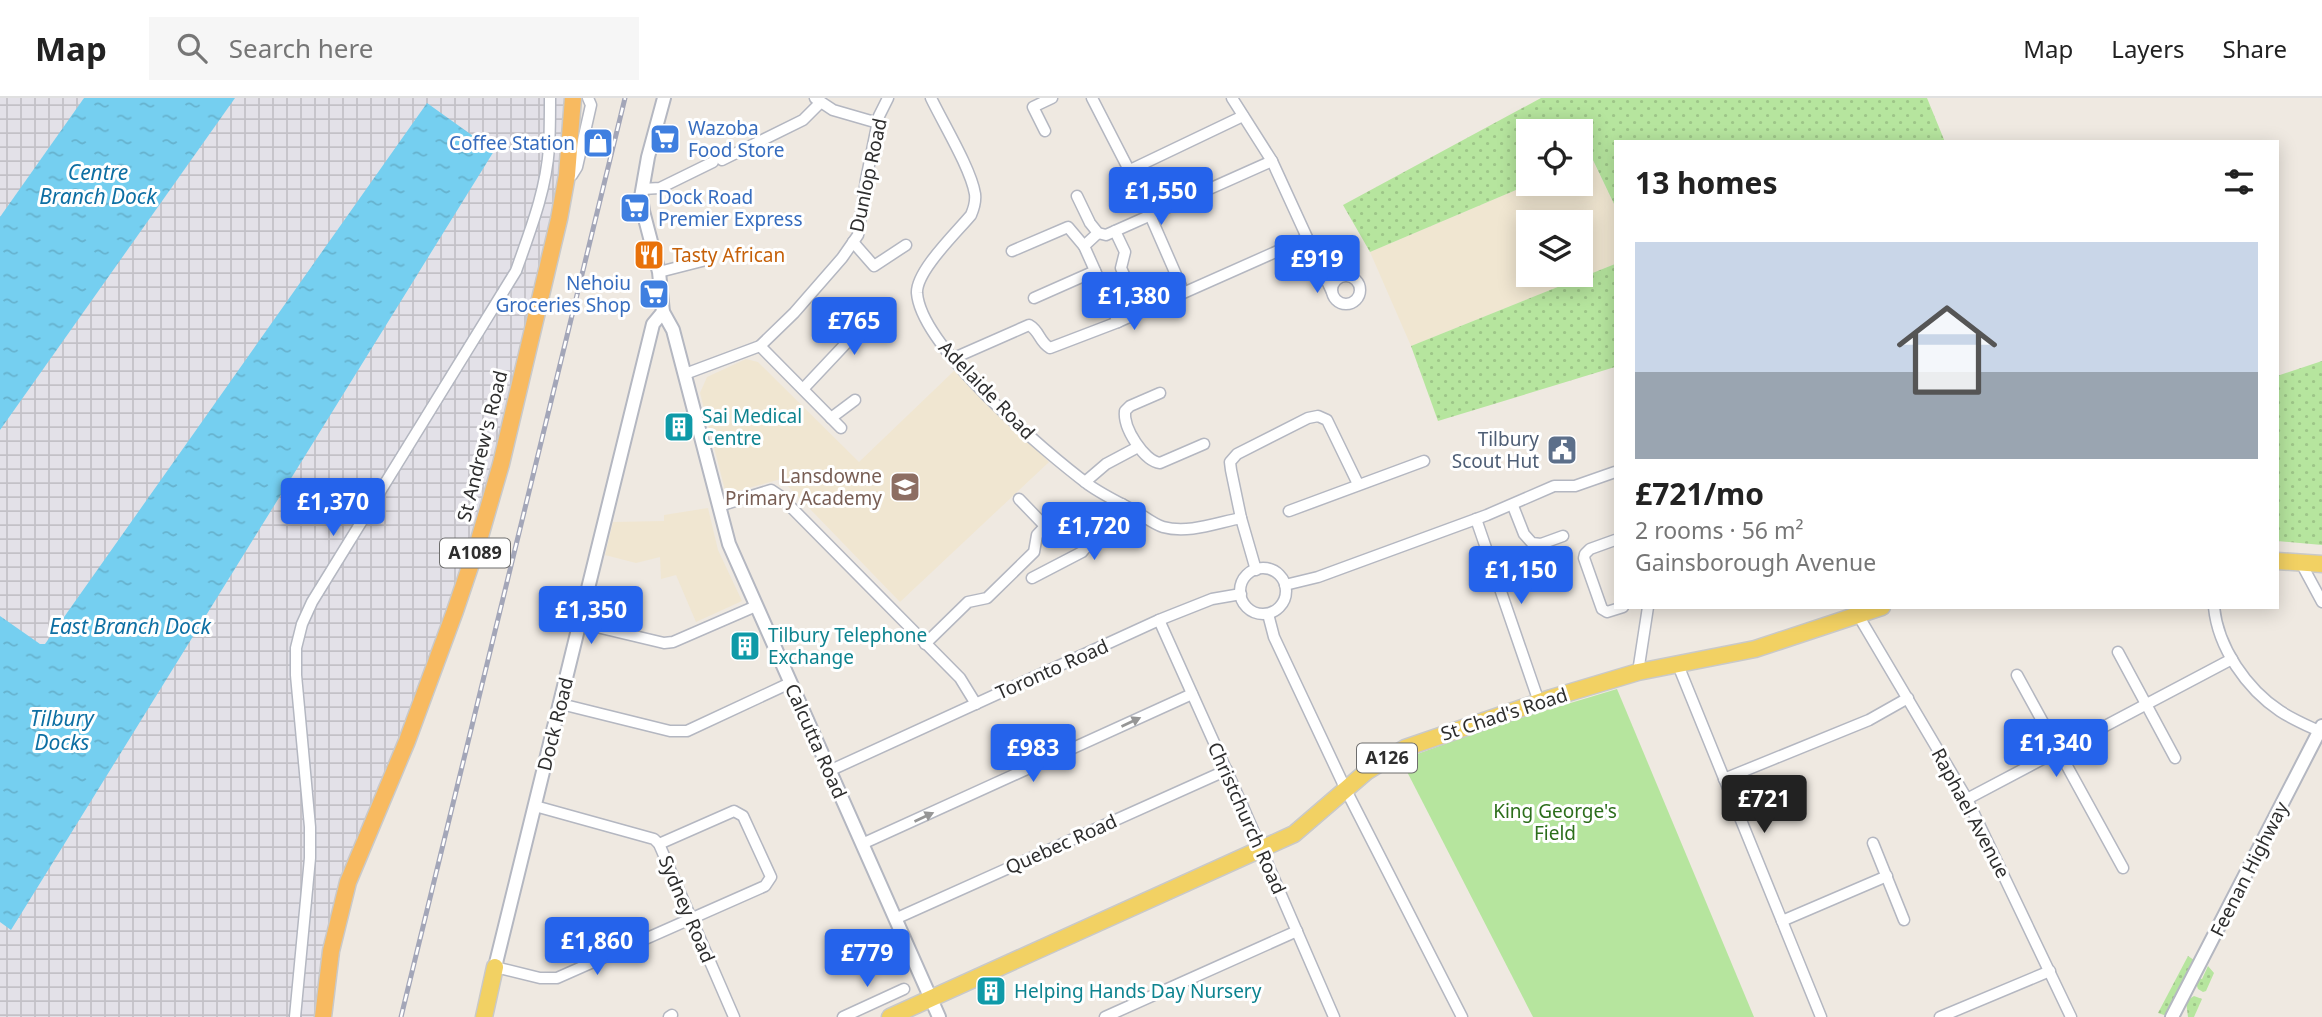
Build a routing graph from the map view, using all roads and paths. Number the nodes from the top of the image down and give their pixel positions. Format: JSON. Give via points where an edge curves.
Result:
{"nodes":[{"id":1,"x":550,"y":98,"type":"edge"},
{"id":2,"x":573,"y":98,"type":"edge"},
{"id":3,"x":588,"y":98,"type":"edge"},
{"id":4,"x":664,"y":98,"type":"edge"},
{"id":5,"x":888,"y":98,"type":"edge"},
{"id":6,"x":931,"y":98,"type":"edge"},
{"id":7,"x":1052,"y":98,"type":"edge"},
{"id":8,"x":1092,"y":98,"type":"edge"},
{"id":9,"x":1232,"y":98,"type":"edge"},
{"id":10,"x":818,"y":101,"type":"edge"},
{"id":11,"x":1243,"y":116,"type":"junction"},
{"id":12,"x":878,"y":123,"type":"junction"},
{"id":13,"x":1045,"y":131,"type":"dead end"},
{"id":14,"x":1272,"y":161,"type":"junction"},
{"id":15,"x":1130,"y":170,"type":"junction"},
{"id":16,"x":567,"y":175,"type":"junction"},
{"id":17,"x":642,"y":193,"type":"junction"},
{"id":18,"x":1077,"y":196,"type":"dead end"},
{"id":19,"x":1149,"y":211,"type":"junction"},
{"id":20,"x":1115,"y":231,"type":"junction"},
{"id":21,"x":1098,"y":233,"type":"junction"},
{"id":22,"x":1307,"y":239,"type":"junction"},
{"id":23,"x":853,"y":242,"type":"junction"},
{"id":24,"x":905,"y":245,"type":"dead end"},
{"id":25,"x":1084,"y":246,"type":"junction"},
{"id":26,"x":1012,"y":251,"type":"dead end"},
{"id":27,"x":710,"y":259,"type":"dead end"},
{"id":28,"x":1095,"y":271,"type":"junction"},
{"id":29,"x":659,"y":272,"type":"junction"},
{"id":30,"x":1181,"y":286,"type":"dead end"},
{"id":31,"x":1332,"y":292,"type":"dead end"},
{"id":32,"x":1034,"y":298,"type":"dead end"},
{"id":33,"x":1136,"y":301,"type":"dead end"},
{"id":34,"x":883,"y":304,"type":"dead end"},
{"id":35,"x":663,"y":312,"type":"junction"},
{"id":36,"x":1118,"y":322,"type":"junction"},
{"id":37,"x":760,"y":346,"type":"junction"},
{"id":38,"x":954,"y":358,"type":"junction"},
{"id":39,"x":685,"y":374,"type":"junction"},
{"id":40,"x":803,"y":389,"type":"junction"},
{"id":41,"x":1160,"y":393,"type":"dead end"},
{"id":42,"x":855,"y":400,"type":"dead end"},
{"id":43,"x":831,"y":418,"type":"junction"},
{"id":44,"x":841,"y":428,"type":"dead end"},
{"id":45,"x":1203,"y":444,"type":"dead end"},
{"id":46,"x":1138,"y":447,"type":"junction"},
{"id":47,"x":1424,"y":461,"type":"dead end"},
{"id":48,"x":1614,"y":472,"type":"edge"},
{"id":49,"x":1085,"y":482,"type":"junction"},
{"id":50,"x":1358,"y":484,"type":"junction"},
{"id":51,"x":1019,"y":499,"type":"dead end"},
{"id":52,"x":1122,"y":504,"type":"junction"},
{"id":53,"x":719,"y":506,"type":"junction"},
{"id":54,"x":1513,"y":506,"type":"junction"},
{"id":55,"x":1289,"y":511,"type":"dead end"},
{"id":56,"x":1241,"y":518,"type":"junction"},
{"id":57,"x":1476,"y":519,"type":"junction"},
{"id":58,"x":1563,"y":536,"type":"dead end"},
{"id":59,"x":1614,"y":540,"type":"edge"},
{"id":60,"x":2279,"y":561,"type":"edge"},
{"id":61,"x":2301,"y":563,"type":"junction"},
{"id":62,"x":2322,"y":564,"type":"edge"},
{"id":63,"x":1256,"y":570,"type":"junction"},
{"id":64,"x":1032,"y":578,"type":"dead end"},
{"id":65,"x":1286,"y":585,"type":"junction"},
{"id":66,"x":1241,"y":594,"type":"junction"},
{"id":67,"x":2322,"y":602,"type":"edge"},
{"id":68,"x":756,"y":606,"type":"junction"},
{"id":69,"x":1617,"y":609,"type":"edge"},
{"id":70,"x":1648,"y":609,"type":"edge"},
{"id":71,"x":1876,"y":609,"type":"edge"},
{"id":72,"x":2215,"y":609,"type":"edge"},
{"id":73,"x":1268,"y":614,"type":"junction"},
{"id":74,"x":1858,"y":615,"type":"junction"},
{"id":75,"x":1158,"y":621,"type":"junction"},
{"id":76,"x":580,"y":623,"type":"junction"},
{"id":77,"x":925,"y":644,"type":"junction"},
{"id":78,"x":2118,"y":652,"type":"dead end"},
{"id":79,"x":2232,"y":659,"type":"junction"},
{"id":80,"x":1678,"y":665,"type":"junction"},
{"id":81,"x":1637,"y":673,"type":"junction"},
{"id":82,"x":2017,"y":675,"type":"dead end"},
{"id":83,"x":790,"y":683,"type":"junction"},
{"id":84,"x":1192,"y":694,"type":"junction"},
{"id":85,"x":1908,"y":698,"type":"junction"},
{"id":86,"x":1539,"y":702,"type":"junction"},
{"id":87,"x":561,"y":704,"type":"junction"},
{"id":88,"x":975,"y":704,"type":"junction"},
{"id":89,"x":2146,"y":704,"type":"junction"},
{"id":90,"x":2321,"y":728,"type":"edge"},
{"id":91,"x":2058,"y":751,"type":"junction"},
{"id":92,"x":2175,"y":758,"type":"dead end"},
{"id":93,"x":1227,"y":770,"type":"junction"},
{"id":94,"x":829,"y":771,"type":"junction"},
{"id":95,"x":1724,"y":779,"type":"junction"},
{"id":96,"x":1346,"y":790,"type":"junction"},
{"id":97,"x":1967,"y":799,"type":"junction"},
{"id":98,"x":535,"y":806,"type":"junction"},
{"id":99,"x":659,"y":844,"type":"junction"},
{"id":100,"x":862,"y":844,"type":"junction"},
{"id":101,"x":1872,"y":844,"type":"dead end"},
{"id":102,"x":1262,"y":849,"type":"junction"},
{"id":103,"x":2123,"y":868,"type":"dead end"},
{"id":104,"x":1887,"y":877,"type":"junction"},
{"id":105,"x":691,"y":918,"type":"junction"},
{"id":106,"x":895,"y":919,"type":"junction"},
{"id":107,"x":1783,"y":920,"type":"junction"},
{"id":108,"x":1904,"y":920,"type":"dead end"},
{"id":109,"x":1297,"y":931,"type":"junction"},
{"id":110,"x":495,"y":967,"type":"junction"},
{"id":111,"x":2050,"y":971,"type":"junction"},
{"id":112,"x":904,"y":989,"type":"dead end"},
{"id":113,"x":931,"y":998,"type":"junction"},
{"id":114,"x":2177,"y":1015,"type":"edge"},
{"id":115,"x":295,"y":1017,"type":"edge"},
{"id":116,"x":323,"y":1017,"type":"edge"},
{"id":117,"x":484,"y":1017,"type":"edge"},
{"id":118,"x":734,"y":1017,"type":"edge"},
{"id":119,"x":842,"y":1017,"type":"edge"},
{"id":120,"x":890,"y":1017,"type":"edge"},
{"id":121,"x":939,"y":1017,"type":"edge"},
{"id":122,"x":1105,"y":1017,"type":"edge"},
{"id":123,"x":1334,"y":1017,"type":"edge"},
{"id":124,"x":1462,"y":1017,"type":"edge"},
{"id":125,"x":1821,"y":1017,"type":"edge"},
{"id":126,"x":1940,"y":1017,"type":"edge"},
{"id":127,"x":2071,"y":1017,"type":"edge"}],
"edges":[{"from":1,"to":115,"type":"street","via":[[543,187],[516,271],[302,624],[296,676],[310,858]]},
{"from":2,"to":16,"type":"highway","name":"St Andrew's Road","number":"A1089"},
{"from":3,"to":16,"type":"street","via":[[591,105],[577,167]]},
{"from":4,"to":17,"type":"street"},
{"from":5,"to":12,"type":"street","name":"Dunlop Road"},
{"from":6,"to":38,"type":"street","name":"Adelaide Road","via":[[975,194],[971,215],[931,262],[917,291],[930,330]]},
{"from":7,"to":13,"type":"street","via":[[1033,107]]},
{"from":8,"to":15,"type":"street"},
{"from":9,"to":11,"type":"street"},
{"from":10,"to":12,"type":"street"},
{"from":10,"to":17,"type":"street","via":[[803,120]]},
{"from":11,"to":14,"type":"street"},
{"from":11,"to":15,"type":"street"},
{"from":12,"to":23,"type":"street","name":"Dunlop Road"},
{"from":14,"to":19,"type":"street"},
{"from":14,"to":22,"type":"street"},
{"from":15,"to":19,"type":"street"},
{"from":16,"to":116,"type":"highway","name":"St Andrew's Road","number":"A1089","via":[[501,464],[479,540],[407,740],[348,881],[331,951]]},
{"from":17,"to":29,"type":"street","name":"Calcutta Road"},
{"from":18,"to":21,"type":"street"},
{"from":19,"to":20,"type":"street"},
{"from":19,"to":30,"type":"street"},
{"from":20,"to":21,"type":"street"},
{"from":20,"to":33,"type":"street","via":[[1125,252],[1121,268]]},
{"from":21,"to":25,"type":"street"},
{"from":22,"to":31,"type":"street"},
{"from":22,"to":36,"type":"street"},
{"from":23,"to":24,"type":"street","via":[[874,266]]},
{"from":23,"to":37,"type":"street","name":"Dunlop Road"},
{"from":25,"to":26,"type":"street","via":[[1068,227]]},
{"from":25,"to":28,"type":"street"},
{"from":27,"to":29,"type":"street"},
{"from":28,"to":32,"type":"street"},
{"from":28,"to":36,"type":"street"},
{"from":29,"to":35,"type":"street","name":"Calcutta Road"},
{"from":34,"to":40,"type":"street"},
{"from":35,"to":39,"type":"street","name":"Calcutta Road"},
{"from":35,"to":76,"type":"street","name":"Dock Road","via":[[653,324]]},
{"from":36,"to":38,"type":"street","via":[[1050,348],[1029,325]]},
{"from":37,"to":39,"type":"street","name":"Dunlop Road"},
{"from":37,"to":40,"type":"street"},
{"from":38,"to":49,"type":"street","name":"Adelaide Road","via":[[1023,432]]},
{"from":39,"to":53,"type":"street","name":"Calcutta Road"},
{"from":40,"to":43,"type":"street"},
{"from":41,"to":46,"type":"street","via":[[1125,411]]},
{"from":42,"to":43,"type":"street"},
{"from":43,"to":44,"type":"street"},
{"from":45,"to":46,"type":"street","via":[[1160,464]]},
{"from":46,"to":49,"type":"street"},
{"from":47,"to":50,"type":"street"},
{"from":48,"to":54,"type":"street","via":[[1575,486],[1554,486]]},
{"from":49,"to":52,"type":"street","name":"Adelaide Road"},
{"from":50,"to":55,"type":"street"},
{"from":50,"to":56,"type":"street","via":[[1327,421],[1318,416],[1308,418],[1237,454],[1230,462]]},
{"from":51,"to":77,"type":"street","via":[[1048,523],[1037,535],[1034,552],[987,598],[968,602]]},
{"from":52,"to":56,"type":"street","name":"Adelaide Road","via":[[1161,526],[1181,530]]},
{"from":52,"to":64,"type":"street","via":[[1082,552]]},
{"from":53,"to":68,"type":"street","name":"Calcutta Road","via":[[729,544]]},
{"from":53,"to":77,"type":"street","via":[[771,490],[780,496]]},
{"from":54,"to":57,"type":"street"},
{"from":54,"to":58,"type":"street","via":[[1532,543]]},
{"from":56,"to":63,"type":"street"},
{"from":57,"to":65,"type":"street"},
{"from":57,"to":86,"type":"street"},
{"from":59,"to":69,"type":"street","via":[[1590,549],[1584,558],[1602,610]]},
{"from":60,"to":61,"type":"main road"},
{"from":61,"to":62,"type":"main road"},
{"from":61,"to":67,"type":"street"},
{"from":63,"to":65,"type":"street","via":[[1276,572]]},
{"from":63,"to":66,"type":"street","via":[[1244,580]]},
{"from":65,"to":73,"type":"street","via":[[1284,601]]},
{"from":66,"to":73,"type":"street","via":[[1248,608]]},
{"from":66,"to":75,"type":"street","name":"Toronto Road","via":[[1212,599]]},
{"from":68,"to":76,"type":"street","via":[[664,643]]},
{"from":68,"to":83,"type":"street","name":"Calcutta Road"},
{"from":70,"to":81,"type":"street"},
{"from":71,"to":74,"type":"main road","name":"St Chad's Road","number":"A126"},
{"from":72,"to":79,"type":"street"},
{"from":73,"to":96,"type":"street","via":[[1274,637]]},
{"from":74,"to":80,"type":"main road","name":"St Chad's Road","number":"A126","via":[[1774,644]]},
{"from":74,"to":85,"type":"street","name":"Raphael Avenue"},
{"from":75,"to":84,"type":"street","name":"Christchurch Road"},
{"from":75,"to":88,"type":"street","name":"Toronto Road"},
{"from":76,"to":87,"type":"street","name":"Dock Road"},
{"from":77,"to":88,"type":"street","via":[[960,678]]},
{"from":78,"to":89,"type":"street"},
{"from":79,"to":89,"type":"street"},
{"from":79,"to":90,"type":"street","via":[[2263,698]]},
{"from":80,"to":81,"type":"main road","name":"St Chad's Road","number":"A126"},
{"from":80,"to":95,"type":"street"},
{"from":81,"to":86,"type":"main road","name":"St Chad's Road","number":"A126"},
{"from":82,"to":91,"type":"street"},
{"from":83,"to":87,"type":"street","via":[[687,731],[670,731]]},
{"from":83,"to":94,"type":"street","name":"Calcutta Road"},
{"from":84,"to":93,"type":"street","name":"Christchurch Road"},
{"from":100,"to":84,"type":"street","one_way":true},
{"from":85,"to":95,"type":"street","via":[[1869,720]]},
{"from":85,"to":97,"type":"street","name":"Raphael Avenue"},
{"from":86,"to":96,"type":"main road","name":"St Chad's Road","number":"A126","via":[[1405,748]]},
{"from":87,"to":98,"type":"street","name":"Dock Road"},
{"from":88,"to":94,"type":"street","name":"Toronto Road"},
{"from":89,"to":91,"type":"street"},
{"from":89,"to":92,"type":"street"},
{"from":90,"to":114,"type":"street","name":"Feenan Highway"},
{"from":91,"to":97,"type":"street"},
{"from":91,"to":103,"type":"street"},
{"from":93,"to":102,"type":"street","name":"Christchurch Road"},
{"from":93,"to":106,"type":"street","name":"Quebec Road"},
{"from":94,"to":100,"type":"street","name":"Calcutta Road"},
{"from":95,"to":107,"type":"street"},
{"from":96,"to":102,"type":"main road","name":"St Chad's Road","number":"A126","via":[[1294,834]]},
{"from":96,"to":124,"type":"street"},
{"from":97,"to":111,"type":"street","name":"Raphael Avenue"},
{"from":98,"to":99,"type":"street","name":"Sydney Road"},
{"from":98,"to":110,"type":"street","name":"Dock Road"},
{"from":99,"to":105,"type":"street","name":"Sydney Road"},
{"from":99,"to":105,"type":"street","via":[[734,811],[743,816],[771,877],[765,886]]},
{"from":100,"to":106,"type":"street","name":"Calcutta Road"},
{"from":101,"to":104,"type":"street"},
{"from":102,"to":109,"type":"street","name":"Christchurch Road"},
{"from":102,"to":113,"type":"main road","name":"St Chad's Road","number":"A126"},
{"from":104,"to":107,"type":"street"},
{"from":104,"to":108,"type":"street"},
{"from":105,"to":110,"type":"street","via":[[557,978]]},
{"from":105,"to":118,"type":"street","name":"Sydney Road"},
{"from":106,"to":113,"type":"street","name":"Calcutta Road"},
{"from":107,"to":125,"type":"street"},
{"from":109,"to":122,"type":"street"},
{"from":109,"to":123,"type":"street","name":"Christchurch Road"},
{"from":110,"to":117,"type":"main road","name":"Dock Road"},
{"from":111,"to":126,"type":"street"},
{"from":111,"to":127,"type":"street","name":"Raphael Avenue"},
{"from":112,"to":119,"type":"street"},
{"from":113,"to":120,"type":"main road","number":"A126"},
{"from":113,"to":121,"type":"street"}]}
